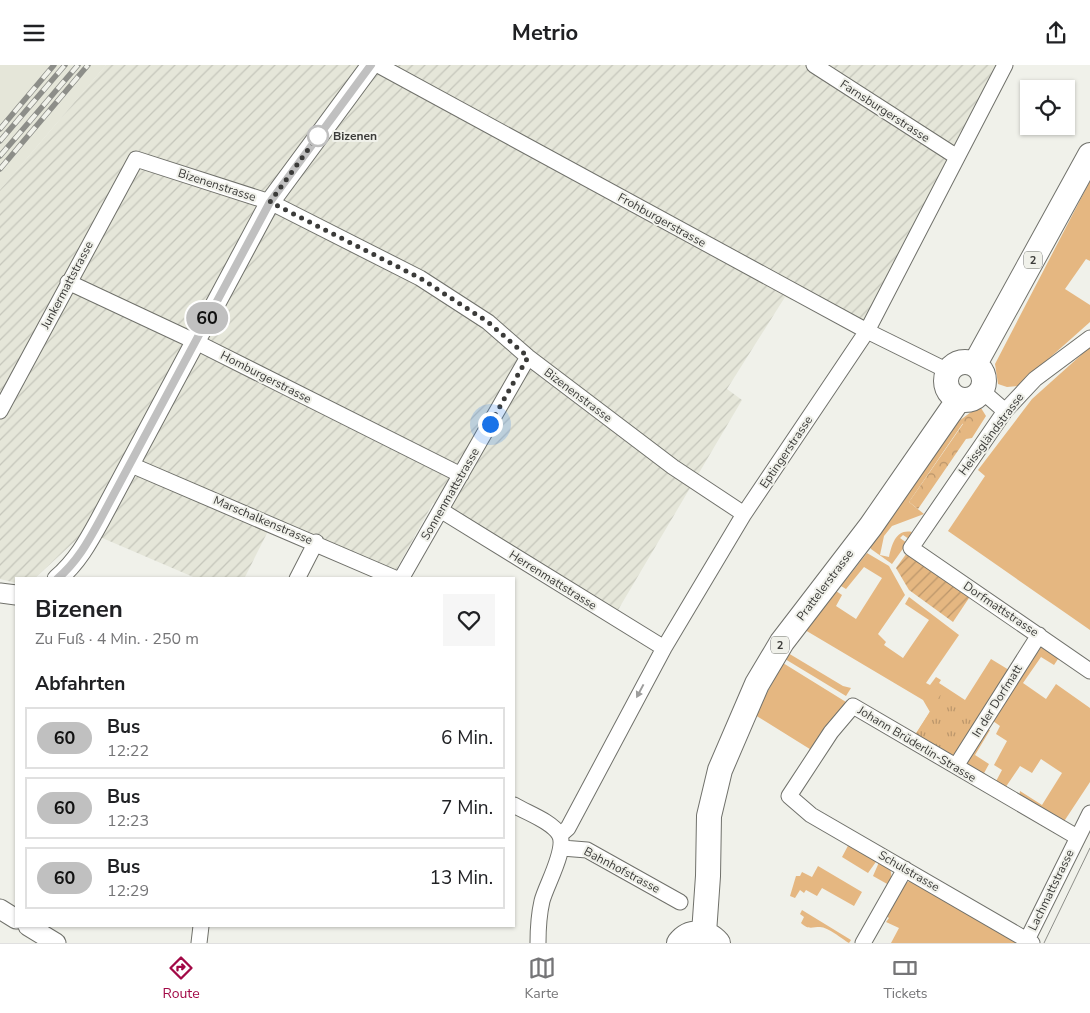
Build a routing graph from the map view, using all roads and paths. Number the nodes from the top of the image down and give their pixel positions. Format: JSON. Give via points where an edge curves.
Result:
{"nodes":[{"id":1,"x":371,"y":65,"type":"edge"},
{"id":2,"x":378,"y":65,"type":"edge"},
{"id":3,"x":814,"y":65,"type":"edge"},
{"id":4,"x":1005,"y":65,"type":"edge"},
{"id":5,"x":1090,"y":155,"type":"edge"},
{"id":6,"x":957,"y":157,"type":"junction"},
{"id":7,"x":136,"y":159,"type":"joint"},
{"id":8,"x":270,"y":202,"type":"junction"},
{"id":9,"x":68,"y":282,"type":"junction"},
{"id":10,"x":867,"y":331,"type":"junction"},
{"id":11,"x":1090,"y":338,"type":"edge"},
{"id":12,"x":194,"y":341,"type":"junction"},
{"id":13,"x":528,"y":357,"type":"junction"},
{"id":14,"x":975,"y":364,"type":"junction"},
{"id":15,"x":948,"y":371,"type":"junction"},
{"id":16,"x":982,"y":391,"type":"junction"},
{"id":17,"x":959,"y":399,"type":"junction"},
{"id":18,"x":0,"y":411,"type":"edge"},
{"id":19,"x":1005,"y":411,"type":"junction"},
{"id":20,"x":129,"y":463,"type":"junction"},
{"id":21,"x":461,"y":475,"type":"junction"},
{"id":22,"x":442,"y":511,"type":"junction"},
{"id":23,"x":744,"y":514,"type":"junction"},
{"id":24,"x":316,"y":542,"type":"junction"},
{"id":25,"x":911,"y":549,"type":"joint"},
{"id":26,"x":59,"y":577,"type":"edge"},
{"id":27,"x":298,"y":577,"type":"edge"},
{"id":28,"x":393,"y":577,"type":"edge"},
{"id":29,"x":402,"y":577,"type":"edge"},
{"id":30,"x":0,"y":593,"type":"edge"},
{"id":31,"x":15,"y":595,"type":"edge"},
{"id":32,"x":1039,"y":635,"type":"junction"},
{"id":33,"x":664,"y":649,"type":"junction"},
{"id":34,"x":1090,"y":671,"type":"edge"},
{"id":35,"x":956,"y":766,"type":"junction"},
{"id":36,"x":790,"y":796,"type":"joint"},
{"id":37,"x":515,"y":806,"type":"edge"},
{"id":38,"x":1090,"y":813,"type":"edge"},
{"id":39,"x":1077,"y":837,"type":"junction"},
{"id":40,"x":561,"y":841,"type":"junction"},
{"id":41,"x":905,"y":869,"type":"junction"},
{"id":42,"x":680,"y":901,"type":"dead end"},
{"id":43,"x":0,"y":909,"type":"edge"},
{"id":44,"x":15,"y":918,"type":"edge"},
{"id":45,"x":30,"y":927,"type":"edge"},
{"id":46,"x":201,"y":927,"type":"edge"},
{"id":47,"x":711,"y":938,"type":"edge"},
{"id":48,"x":1029,"y":941,"type":"edge"},
{"id":49,"x":56,"y":943,"type":"edge"},
{"id":50,"x":199,"y":943,"type":"edge"},
{"id":51,"x":538,"y":943,"type":"edge"},
{"id":52,"x":679,"y":943,"type":"edge"},
{"id":53,"x":863,"y":943,"type":"edge"}],
"edges":[{"from":1,"to":8,"type":"street"},
{"from":2,"to":10,"type":"street","name":"Frohburgerstrasse"},
{"from":3,"to":6,"type":"street","name":"Farnsburgerstrasse"},
{"from":4,"to":6,"type":"street","name":"Eptingerstrasse"},
{"from":5,"to":14,"type":"main road","number":"2"},
{"from":6,"to":10,"type":"street","name":"Eptingerstrasse"},
{"from":7,"to":8,"type":"street","name":"Bizenenstrasse"},
{"from":7,"to":9,"type":"street","name":"Junkermattstrasse"},
{"from":8,"to":12,"type":"street"},
{"from":8,"to":13,"type":"street","name":"Bizenenstrasse","via":[[420,278],[488,322]]},
{"from":9,"to":12,"type":"street","name":"Homburgerstrasse"},
{"from":9,"to":18,"type":"street","name":"Junkermattstrasse"},
{"from":10,"to":15,"type":"street","name":"Frohburgerstrasse"},
{"from":10,"to":23,"type":"street","name":"Eptingerstrasse"},
{"from":11,"to":19,"type":"street","name":"Heissgländstrasse","via":[[1035,379]]},
{"from":12,"to":20,"type":"street"},
{"from":12,"to":21,"type":"street","name":"Homburgerstrasse"},
{"from":13,"to":21,"type":"street","name":"Sonnenmattstrasse"},
{"from":13,"to":23,"type":"street","name":"Bizenenstrasse","via":[[673,467]]},
{"from":14,"to":15,"type":"main road","via":[[963,361]]},
{"from":14,"to":16,"type":"main road","via":[[983,373]]},
{"from":15,"to":17,"type":"main road","via":[[947,388]]},
{"from":16,"to":17,"type":"main road","via":[[972,399]]},
{"from":16,"to":19,"type":"street"},
{"from":17,"to":47,"type":"main road","name":"Prattelerstrasse","number":"2","via":[[871,526],[782,642],[757,684],[720,769],[709,816]]},
{"from":19,"to":25,"type":"street","name":"Heissgländstrasse"},
{"from":20,"to":24,"type":"street","name":"Marschalkenstrasse"},
{"from":20,"to":26,"type":"street","via":[[82,552]]},
{"from":21,"to":22,"type":"street","name":"Sonnenmattstrasse"},
{"from":22,"to":29,"type":"street","name":"Sonnenmattstrasse"},
{"from":22,"to":33,"type":"street","name":"Herrenmattstrasse"},
{"from":23,"to":33,"type":"street","name":"Eptingerstrasse"},
{"from":24,"to":27,"type":"street"},
{"from":24,"to":28,"type":"street","name":"Marschalkenstrasse"},
{"from":25,"to":32,"type":"street","name":"Dorfmattstrasse"},
{"from":30,"to":31,"type":"street"},
{"from":32,"to":34,"type":"street","name":"Dorfmattstrasse"},
{"from":32,"to":35,"type":"street","name":"In der Dorfmatt"},
{"from":33,"to":40,"type":"street","name":"Eptingerstrasse","one_way":true},
{"from":35,"to":36,"type":"street","name":"Johann Brüderlin-Strasse","via":[[853,706],[831,733]]},
{"from":35,"to":39,"type":"street","name":"Johann Brüderlin-Strasse"},
{"from":36,"to":41,"type":"street","name":"Schulstrasse","via":[[811,815]]},
{"from":37,"to":40,"type":"street","via":[[552,827]]},
{"from":38,"to":39,"type":"street","name":"Lachmattstrasse"},
{"from":39,"to":48,"type":"street","name":"Lachmattstrasse"},
{"from":40,"to":42,"type":"street","name":"Bahnhofstrasse","via":[[587,850]]},
{"from":40,"to":51,"type":"street","via":[[542,900]]},
{"from":41,"to":48,"type":"street","name":"Schulstrasse"},
{"from":41,"to":53,"type":"street"},
{"from":43,"to":44,"type":"street"},
{"from":45,"to":49,"type":"street"},
{"from":46,"to":50,"type":"street"},
{"from":47,"to":52,"type":"main road","name":"Prattelerstrasse","via":[[688,935]]}]}
